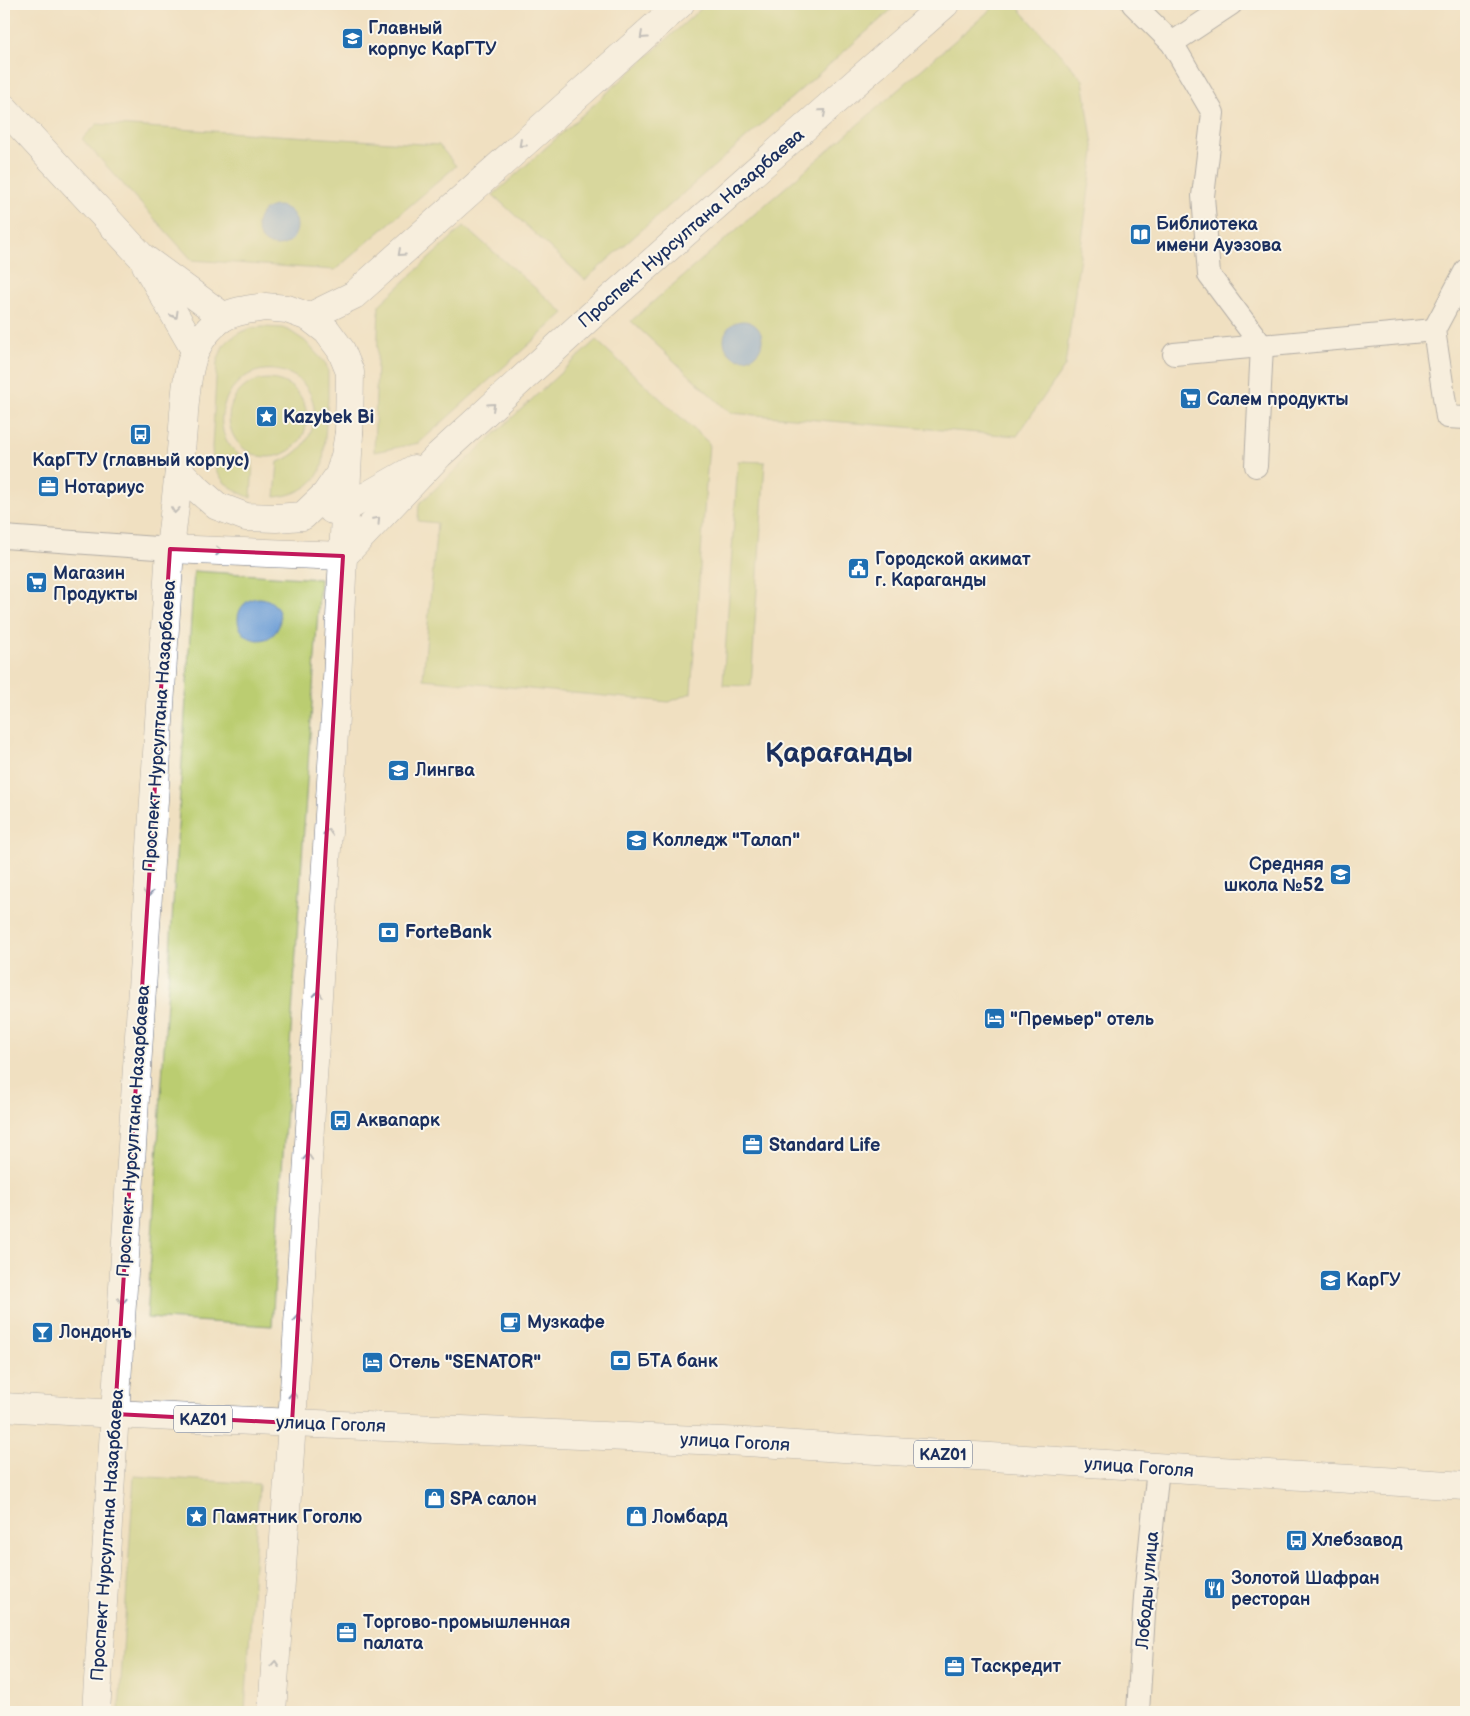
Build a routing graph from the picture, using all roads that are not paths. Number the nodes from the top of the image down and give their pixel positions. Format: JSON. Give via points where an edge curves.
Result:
{"nodes":[{"id":1,"x":680,"y":4,"type":"edge"},
{"id":2,"x":945,"y":4,"type":"edge"},
{"id":3,"x":1133,"y":4,"type":"edge"},
{"id":4,"x":1231,"y":4,"type":"edge"},
{"id":5,"x":1172,"y":43,"type":"junction"},
{"id":6,"x":4,"y":108,"type":"edge"},
{"id":7,"x":142,"y":257,"type":"junction"},
{"id":8,"x":1466,"y":270,"type":"edge"},
{"id":9,"x":224,"y":317,"type":"junction"},
{"id":10,"x":308,"y":317,"type":"junction"},
{"id":11,"x":1434,"y":330,"type":"junction"},
{"id":12,"x":1262,"y":346,"type":"junction"},
{"id":13,"x":195,"y":350,"type":"junction"},
{"id":14,"x":1174,"y":354,"type":"dead end"},
{"id":15,"x":1466,"y":418,"type":"edge"},
{"id":16,"x":349,"y":433,"type":"junction"},
{"id":17,"x":439,"y":455,"type":"junction"},
{"id":18,"x":1256,"y":466,"type":"dead end"},
{"id":19,"x":179,"y":471,"type":"junction"},
{"id":20,"x":346,"y":508,"type":"junction"},
{"id":21,"x":303,"y":516,"type":"junction"},
{"id":22,"x":4,"y":536,"type":"edge"},
{"id":23,"x":170,"y":549,"type":"junction"},
{"id":24,"x":344,"y":556,"type":"junction"},
{"id":25,"x":4,"y":1407,"type":"edge"},
{"id":26,"x":115,"y":1414,"type":"junction"},
{"id":27,"x":292,"y":1423,"type":"junction"},
{"id":28,"x":1158,"y":1468,"type":"junction"},
{"id":29,"x":1466,"y":1486,"type":"edge"},
{"id":30,"x":96,"y":1712,"type":"edge"},
{"id":31,"x":272,"y":1712,"type":"edge"},
{"id":32,"x":1138,"y":1712,"type":"edge"}],
"edges":[{"from":1,"to":10,"type":"main road","one_way":true,"via":[[354,295]]},
{"from":17,"to":2,"type":"main road","name":"Проспект Нурсултана Назарбаева","one_way":true,"via":[[592,315]]},
{"from":3,"to":5,"type":"street"},
{"from":4,"to":5,"type":"street"},
{"from":5,"to":12,"type":"street","via":[[1213,113],[1202,196],[1209,275]]},
{"from":6,"to":7,"type":"main road"},
{"from":7,"to":9,"type":"main road"},
{"from":7,"to":13,"type":"main road","one_way":true},
{"from":8,"to":11,"type":"street"},
{"from":9,"to":10,"type":"main road","name":"Проспект Нурсултана Назарбаева","via":[[265,307],[287,309]]},
{"from":9,"to":13,"type":"main road","name":"Проспект Нурсултана Назарбаева","via":[[207,332]]},
{"from":10,"to":16,"type":"main road","name":"Проспект Нурсултана Назарбаева","via":[[327,331],[341,350],[350,372]]},
{"from":11,"to":12,"type":"street"},
{"from":11,"to":15,"type":"street","via":[[1447,417]]},
{"from":12,"to":14,"type":"street"},
{"from":12,"to":18,"type":"street"},
{"from":13,"to":19,"type":"main road","name":"Проспект Нурсултана Назарбаева","via":[[188,370]]},
{"from":16,"to":20,"type":"main road"},
{"from":16,"to":21,"type":"main road","name":"Проспект Нурсултана Назарбаева","via":[[339,474],[326,494]]},
{"from":17,"to":20,"type":"main road","name":"Проспект Нурсултана Назарбаева"},
{"from":24,"to":17,"type":"main road","name":"Проспект Нурсултана Назарбаева","one_way":true},
{"from":19,"to":21,"type":"main road","via":[[217,506],[246,518]]},
{"from":19,"to":23,"type":"main road","name":"Проспект Нурсултана Назарбаева","one_way":true},
{"from":20,"to":21,"type":"main road","name":"Проспект Нурсултана Назарбаева"},
{"from":20,"to":24,"type":"main road"},
{"from":22,"to":23,"type":"street"},
{"from":23,"to":24,"type":"main road","one_way":true},
{"from":23,"to":26,"type":"main road","name":"Проспект Нурсултана Назарбаева","one_way":true},
{"from":27,"to":24,"type":"main road","one_way":true},
{"from":25,"to":26,"type":"main road","name":"улица Гоголя","number":"KАZ01"},
{"from":26,"to":27,"type":"main road","name":"улица Гоголя","number":"KАZ01"},
{"from":26,"to":30,"type":"main road","name":"Проспект Нурсултана Назарбаева"},
{"from":27,"to":28,"type":"main road","name":"улица Гоголя","number":"KАZ01","via":[[746,1442]]},
{"from":31,"to":27,"type":"main road","one_way":true},
{"from":28,"to":29,"type":"main road","name":"улица Гоголя","number":"KАZ01"},
{"from":28,"to":32,"type":"street","name":"Лободы улица"}]}
